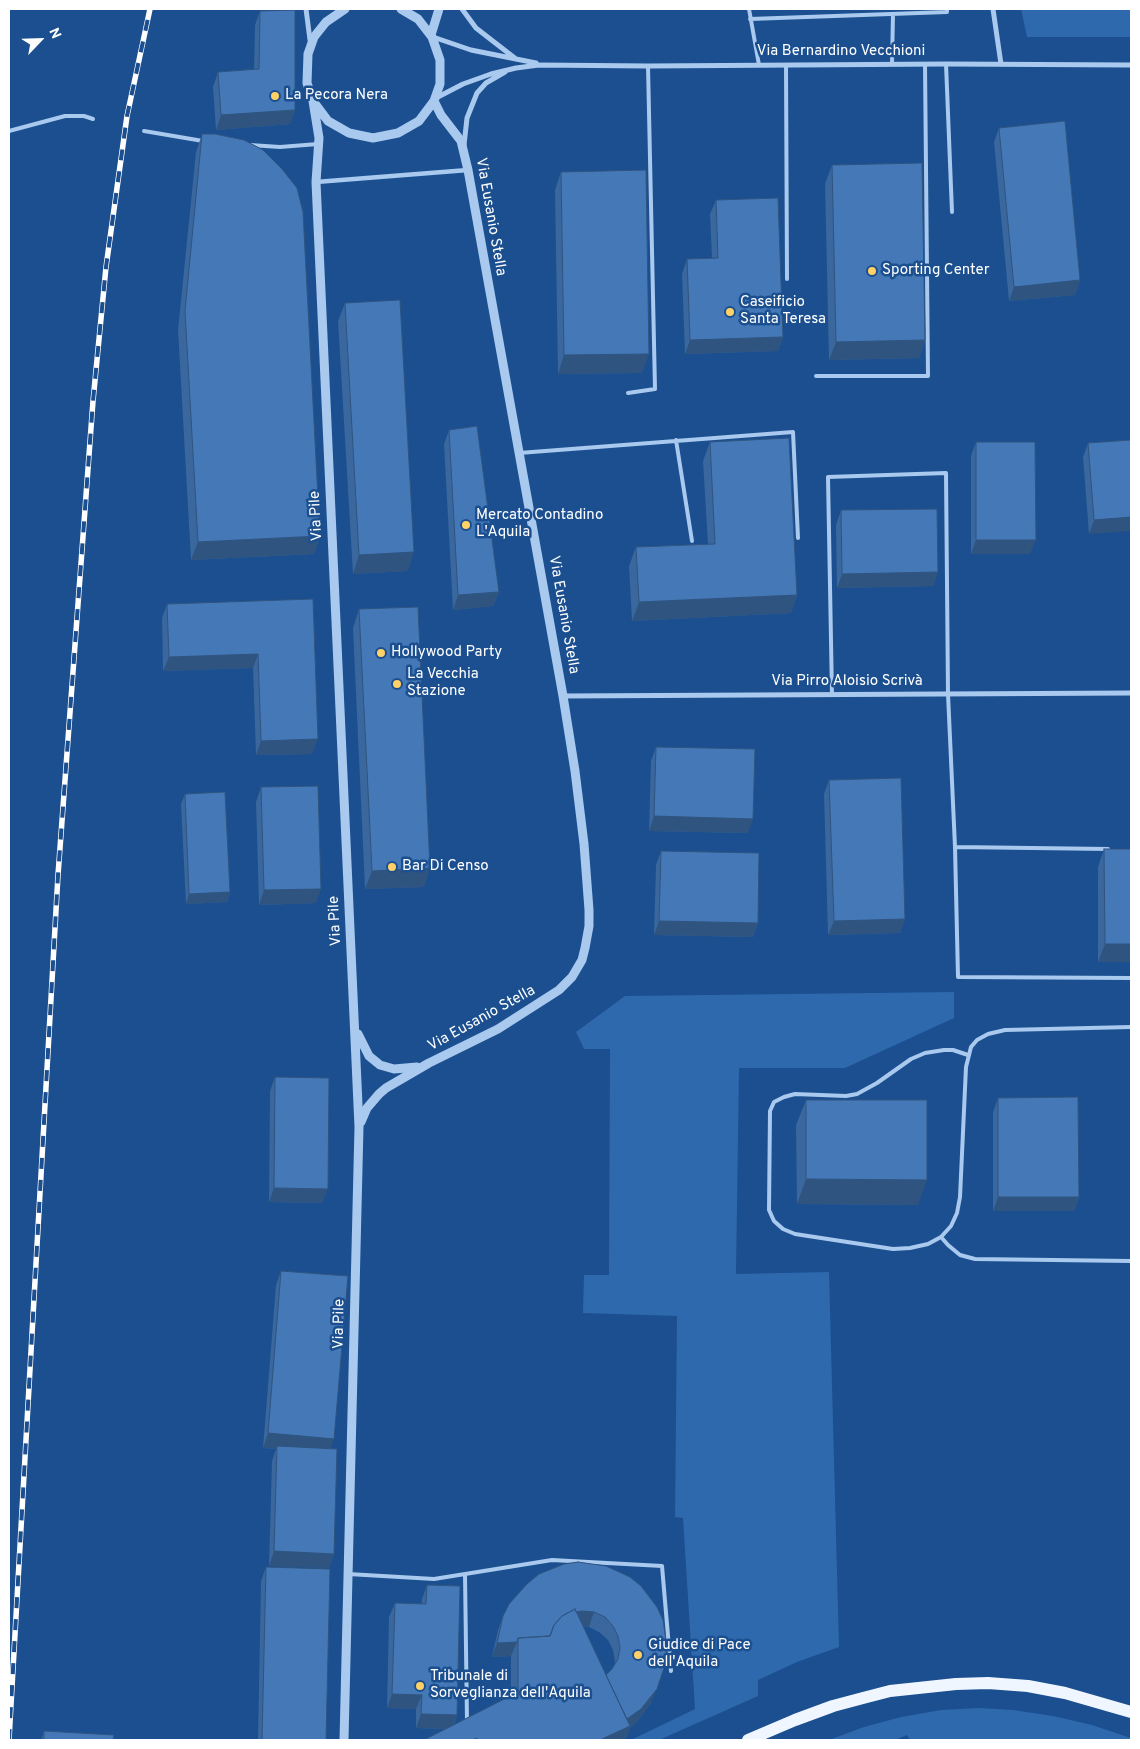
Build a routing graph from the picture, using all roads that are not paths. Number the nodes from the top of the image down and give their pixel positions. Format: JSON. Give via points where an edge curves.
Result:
{"nodes":[{"id":1,"x":306,"y":9,"type":"edge"},
{"id":2,"x":345,"y":9,"type":"edge"},
{"id":3,"x":401,"y":9,"type":"edge"},
{"id":4,"x":439,"y":9,"type":"edge"},
{"id":5,"x":462,"y":9,"type":"edge"},
{"id":6,"x":749,"y":9,"type":"edge"},
{"id":7,"x":947,"y":9,"type":"edge"},
{"id":8,"x":993,"y":9,"type":"edge"},
{"id":9,"x":893,"y":14,"type":"junction"},
{"id":10,"x":750,"y":19,"type":"junction"},
{"id":11,"x":432,"y":36,"type":"junction"},
{"id":12,"x":310,"y":45,"type":"junction"},
{"id":13,"x":518,"y":60,"type":"junction"},
{"id":14,"x":892,"y":64,"type":"junction"},
{"id":15,"x":925,"y":64,"type":"junction"},
{"id":16,"x":946,"y":64,"type":"junction"},
{"id":17,"x":1000,"y":64,"type":"junction"},
{"id":18,"x":551,"y":65,"type":"junction"},
{"id":19,"x":758,"y":65,"type":"junction"},
{"id":20,"x":786,"y":65,"type":"junction"},
{"id":21,"x":1131,"y":65,"type":"edge"},
{"id":22,"x":648,"y":66,"type":"junction"},
{"id":23,"x":516,"y":68,"type":"junction"},
{"id":24,"x":434,"y":100,"type":"junction"},
{"id":25,"x":313,"y":101,"type":"junction"},
{"id":26,"x":93,"y":118,"type":"dead end"},
{"id":27,"x":9,"y":131,"type":"edge"},
{"id":28,"x":144,"y":131,"type":"dead end"},
{"id":29,"x":206,"y":141,"type":"edge"},
{"id":30,"x":319,"y":144,"type":"junction"},
{"id":31,"x":241,"y":145,"type":"edge"},
{"id":32,"x":464,"y":150,"type":"junction"},
{"id":33,"x":468,"y":170,"type":"junction"},
{"id":34,"x":316,"y":182,"type":"junction"},
{"id":35,"x":952,"y":212,"type":"dead end"},
{"id":36,"x":787,"y":280,"type":"dead end"},
{"id":37,"x":816,"y":376,"type":"dead end"},
{"id":38,"x":628,"y":393,"type":"dead end"},
{"id":39,"x":676,"y":440,"type":"junction"},
{"id":40,"x":519,"y":453,"type":"junction"},
{"id":41,"x":798,"y":538,"type":"dead end"},
{"id":42,"x":692,"y":541,"type":"dead end"},
{"id":43,"x":1131,"y":693,"type":"edge"},
{"id":44,"x":948,"y":694,"type":"junction"},
{"id":45,"x":832,"y":695,"type":"junction"},
{"id":46,"x":564,"y":696,"type":"junction"},
{"id":47,"x":955,"y":847,"type":"junction"},
{"id":48,"x":1112,"y":850,"type":"edge"},
{"id":49,"x":1131,"y":978,"type":"edge"},
{"id":50,"x":355,"y":1021,"type":"junction"},
{"id":51,"x":1131,"y":1027,"type":"edge"},
{"id":52,"x":968,"y":1055,"type":"junction"},
{"id":53,"x":429,"y":1064,"type":"junction"},
{"id":54,"x":359,"y":1127,"type":"junction"},
{"id":55,"x":942,"y":1237,"type":"junction"},
{"id":56,"x":1131,"y":1261,"type":"edge"},
{"id":57,"x":348,"y":1574,"type":"junction"},
{"id":58,"x":465,"y":1574,"type":"junction"},
{"id":59,"x":671,"y":1672,"type":"dead end"},
{"id":60,"x":1131,"y":1712,"type":"edge"},
{"id":61,"x":467,"y":1722,"type":"edge"},
{"id":62,"x":344,"y":1740,"type":"edge"},
{"id":63,"x":748,"y":1740,"type":"edge"}],
"edges":[{"from":1,"to":12,"type":"street"},
{"from":2,"to":12,"type":"street","via":[[326,22]]},
{"from":3,"to":11,"type":"street","via":[[418,19]]},
{"from":4,"to":11,"type":"street"},
{"from":5,"to":13,"type":"street","name":"Via Bernardino Vecchioni","via":[[476,28]]},
{"from":6,"to":10,"type":"lane"},
{"from":7,"to":9,"type":"lane","via":[[947,12]]},
{"from":8,"to":17,"type":"street"},
{"from":9,"to":10,"type":"lane"},
{"from":9,"to":14,"type":"lane"},
{"from":10,"to":19,"type":"lane"},
{"from":11,"to":13,"type":"street","name":"Via Bernardino Vecchioni","via":[[463,48]]},
{"from":11,"to":24,"type":"street","via":[[441,68]]},
{"from":12,"to":25,"type":"street","via":[[306,74]]},
{"from":13,"to":18,"type":"street","name":"Via Bernardino Vecchioni"},
{"from":14,"to":15,"type":"street","name":"Via Bernardino Vecchioni"},
{"from":14,"to":20,"type":"street","name":"Via Bernardino Vecchioni"},
{"from":15,"to":16,"type":"street","name":"Via Bernardino Vecchioni"},
{"from":15,"to":37,"type":"lane","via":[[928,376]]},
{"from":16,"to":17,"type":"street","name":"Via Bernardino Vecchioni"},
{"from":16,"to":35,"type":"lane"},
{"from":17,"to":21,"type":"street","name":"Via Bernardino Vecchioni"},
{"from":18,"to":22,"type":"street","name":"Via Bernardino Vecchioni"},
{"from":18,"to":23,"type":"street","name":"Via Bernardino Vecchioni"},
{"from":19,"to":20,"type":"street","name":"Via Bernardino Vecchioni"},
{"from":19,"to":22,"type":"street","name":"Via Bernardino Vecchioni"},
{"from":20,"to":36,"type":"lane"},
{"from":22,"to":38,"type":"lane","via":[[655,390]]},
{"from":23,"to":24,"type":"street","name":"Via Bernardino Vecchioni","via":[[463,84]]},
{"from":23,"to":32,"type":"street","name":"Via Bernardino Vecchioni","via":[[492,78],[477,93],[465,126]]},
{"from":24,"to":25,"type":"street","via":[[419,121],[405,130],[373,138],[342,130],[328,121]]},
{"from":24,"to":32,"type":"street","name":"Via Eusanio Stella"},
{"from":25,"to":30,"type":"street","name":"Via Pile"},
{"from":26,"to":27,"type":"lane","via":[[65,116]]},
{"from":28,"to":29,"type":"lane"},
{"from":30,"to":31,"type":"lane"},
{"from":30,"to":34,"type":"street","name":"Via Pile"},
{"from":32,"to":33,"type":"street","name":"Via Eusanio Stella"},
{"from":33,"to":34,"type":"street"},
{"from":33,"to":40,"type":"street","name":"Via Eusanio Stella"},
{"from":34,"to":50,"type":"street","name":"Via Pile"},
{"from":39,"to":40,"type":"lane"},
{"from":39,"to":41,"type":"lane","via":[[793,432]]},
{"from":39,"to":42,"type":"lane"},
{"from":40,"to":46,"type":"street","name":"Via Eusanio Stella"},
{"from":43,"to":44,"type":"street","name":"Via Pirro Aloisio Scrivà"},
{"from":44,"to":45,"type":"street","name":"Via Pirro Aloisio Scrivà"},
{"from":44,"to":45,"type":"lane","via":[[946,473],[828,477]]},
{"from":44,"to":47,"type":"lane"},
{"from":45,"to":46,"type":"street","name":"Via Pirro Aloisio Scrivà"},
{"from":46,"to":53,"type":"street","name":"Via Eusanio Stella","via":[[589,910],[588,936],[582,960],[572,977],[547,999],[482,1038]]},
{"from":47,"to":48,"type":"lane"},
{"from":47,"to":49,"type":"lane","via":[[958,977]]},
{"from":50,"to":53,"type":"street","name":"Via Eusanio Stella","via":[[365,1049],[380,1065],[404,1069]]},
{"from":50,"to":54,"type":"street","name":"Via Pile"},
{"from":51,"to":52,"type":"lane","via":[[1005,1030],[977,1040]]},
{"from":52,"to":55,"type":"lane","via":[[960,1197],[952,1226]]},
{"from":52,"to":55,"type":"lane","via":[[953,1050],[926,1053],[857,1094],[784,1096],[774,1102],[770,1111],[769,1210],[783,1229],[795,1234],[893,1249],[928,1244]]},
{"from":53,"to":54,"type":"street","name":"Via Eusanio Stella","via":[[379,1094],[367,1108]]},
{"from":54,"to":57,"type":"street","name":"Via Pile"},
{"from":55,"to":56,"type":"lane","via":[[960,1255],[975,1260]]},
{"from":57,"to":58,"type":"lane","via":[[434,1579]]},
{"from":57,"to":62,"type":"street","name":"Via Pile"},
{"from":58,"to":59,"type":"lane","via":[[552,1560],[662,1566]]},
{"from":58,"to":61,"type":"lane"},
{"from":60,"to":63,"type":"main road","via":[[1028,1686],[956,1684],[890,1691],[862,1698]]}]}
